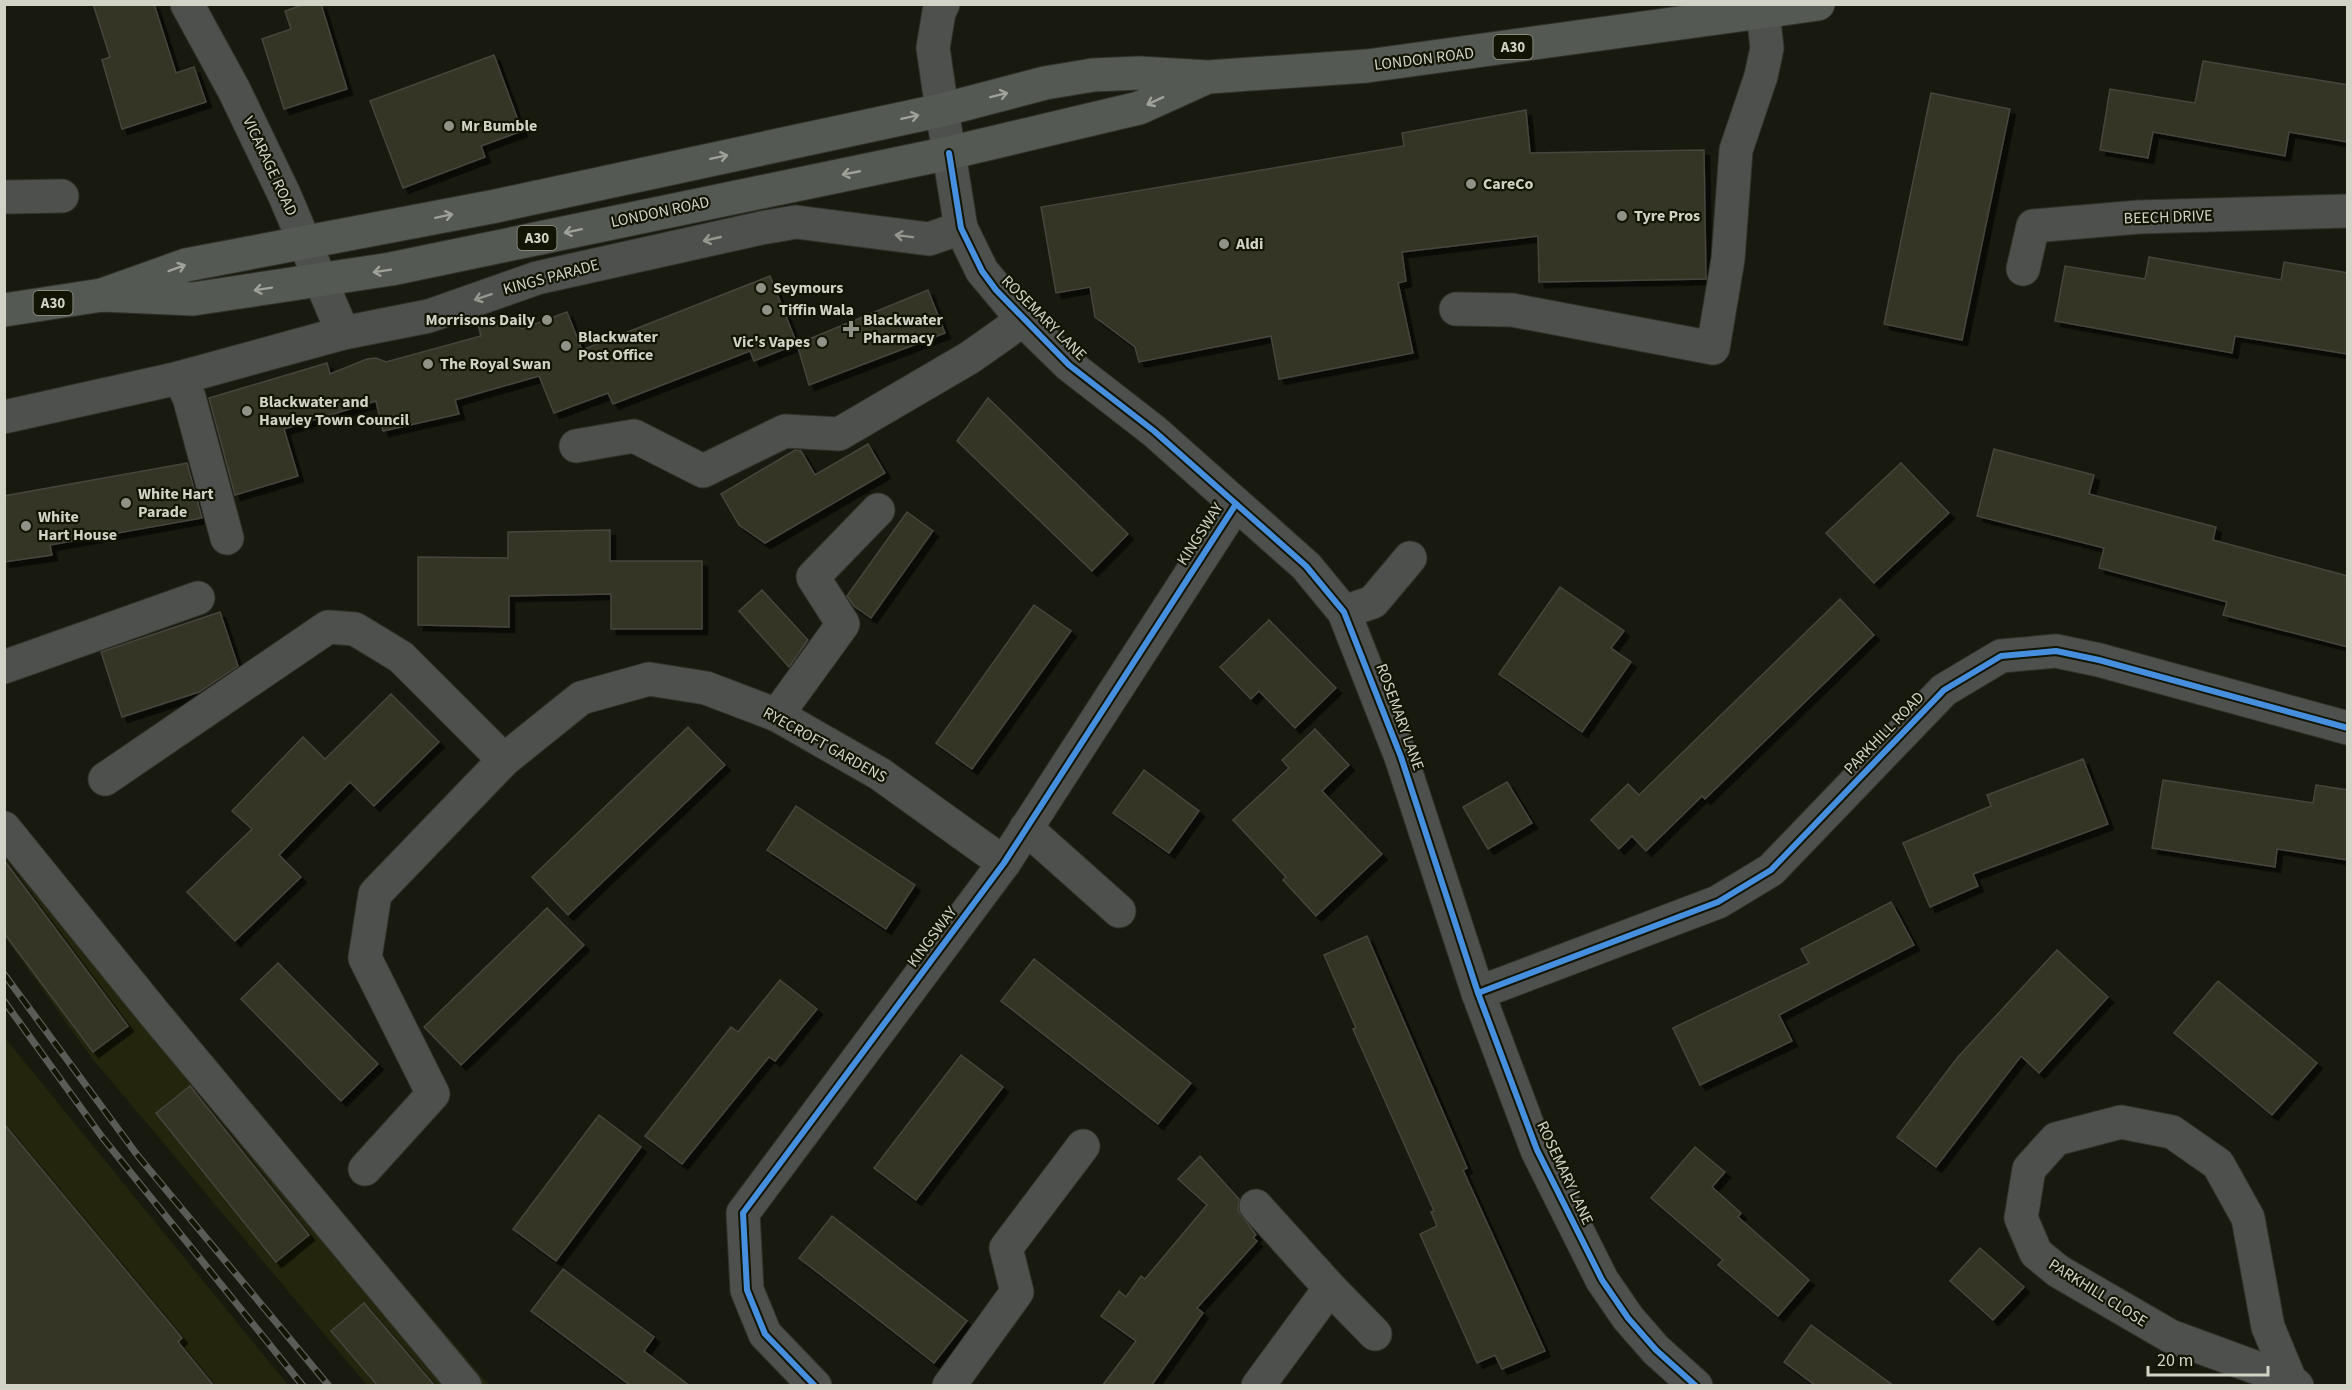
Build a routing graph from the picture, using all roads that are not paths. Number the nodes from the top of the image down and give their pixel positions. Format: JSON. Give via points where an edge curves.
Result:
{"nodes":[{"id":1,"x":187,"y":4,"type":"edge"},
{"id":2,"x":1818,"y":4,"type":"edge"},
{"id":3,"x":934,"y":7,"type":"edge"},
{"id":4,"x":1763,"y":12,"type":"junction"},
{"id":5,"x":1208,"y":76,"type":"junction"},
{"id":6,"x":942,"y":110,"type":"junction"},
{"id":7,"x":949,"y":153,"type":"junction"},
{"id":8,"x":753,"y":192,"type":"junction"},
{"id":9,"x":62,"y":196,"type":"dead end"},
{"id":10,"x":4,"y":197,"type":"edge"},
{"id":11,"x":2348,"y":211,"type":"edge"},
{"id":12,"x":761,"y":228,"type":"junction"},
{"id":13,"x":961,"y":228,"type":"junction"},
{"id":14,"x":305,"y":244,"type":"junction"},
{"id":15,"x":2023,"y":269,"type":"dead end"},
{"id":16,"x":321,"y":280,"type":"junction"},
{"id":17,"x":102,"y":295,"type":"junction"},
{"id":18,"x":1456,"y":309,"type":"dead end"},
{"id":19,"x":4,"y":310,"type":"edge"},
{"id":20,"x":1023,"y":320,"type":"junction"},
{"id":21,"x":343,"y":333,"type":"junction"},
{"id":22,"x":179,"y":378,"type":"junction"},
{"id":23,"x":4,"y":417,"type":"edge"},
{"id":24,"x":576,"y":446,"type":"dead end"},
{"id":25,"x":1236,"y":504,"type":"junction"},
{"id":26,"x":878,"y":510,"type":"dead end"},
{"id":27,"x":227,"y":538,"type":"dead end"},
{"id":28,"x":1410,"y":558,"type":"dead end"},
{"id":29,"x":198,"y":598,"type":"dead end"},
{"id":30,"x":1344,"y":612,"type":"junction"},
{"id":31,"x":4,"y":667,"type":"edge"},
{"id":32,"x":777,"y":715,"type":"junction"},
{"id":33,"x":2348,"y":728,"type":"edge"},
{"id":34,"x":504,"y":760,"type":"junction"},
{"id":35,"x":105,"y":779,"type":"dead end"},
{"id":36,"x":4,"y":828,"type":"edge"},
{"id":37,"x":1026,"y":828,"type":"junction"},
{"id":38,"x":1004,"y":863,"type":"junction"},
{"id":39,"x":1119,"y":911,"type":"dead end"},
{"id":40,"x":1478,"y":993,"type":"junction"},
{"id":41,"x":1083,"y":1146,"type":"dead end"},
{"id":42,"x":364,"y":1169,"type":"dead end"},
{"id":43,"x":1256,"y":1206,"type":"dead end"},
{"id":44,"x":1330,"y":1288,"type":"junction"},
{"id":45,"x":1375,"y":1334,"type":"dead end"},
{"id":46,"x":2294,"y":1383,"type":"edge"},
{"id":47,"x":465,"y":1386,"type":"edge"},
{"id":48,"x":816,"y":1386,"type":"edge"},
{"id":49,"x":949,"y":1386,"type":"edge"},
{"id":50,"x":1258,"y":1386,"type":"edge"},
{"id":51,"x":1696,"y":1386,"type":"edge"}],
"edges":[{"from":1,"to":14,"type":"street","name":"VICARAGE ROAD","via":[[234,90]]},
{"from":2,"to":4,"type":"main road","name":"LONDON ROAD","number":"A30"},
{"from":3,"to":6,"type":"street","name":"ROSEMARY LANE","via":[[933,48]]},
{"from":4,"to":5,"type":"main road","name":"LONDON ROAD","number":"A30","via":[[1367,66]]},
{"from":4,"to":18,"type":"street","via":[[1767,48],[1736,150],[1728,259],[1713,348],[1512,310]]},
{"from":6,"to":5,"type":"main road","name":"LONDON ROAD","number":"A30","one_way":true,"via":[[1092,75]]},
{"from":5,"to":7,"type":"main road","name":"LONDON ROAD","number":"A30","one_way":true,"via":[[1139,108]]},
{"from":6,"to":7,"type":"street","name":"ROSEMARY LANE"},
{"from":14,"to":6,"type":"main road","name":"LONDON ROAD","number":"A30","one_way":true},
{"from":7,"to":8,"type":"main road","name":"LONDON ROAD","number":"A30","one_way":true},
{"from":7,"to":13,"type":"street","name":"ROSEMARY LANE"},
{"from":8,"to":12,"type":"street"},
{"from":8,"to":16,"type":"main road","name":"LONDON ROAD","number":"A30","one_way":true,"via":[[391,269]]},
{"from":9,"to":10,"type":"street"},
{"from":11,"to":15,"type":"street","name":"BEECH DRIVE","via":[[2139,217],[2033,226]]},
{"from":13,"to":12,"type":"street","name":"KINGS PARADE","one_way":true,"via":[[929,239],[796,222]]},
{"from":12,"to":21,"type":"street","name":"KINGS PARADE","one_way":true,"via":[[537,278],[429,316]]},
{"from":13,"to":20,"type":"street","name":"ROSEMARY LANE","via":[[982,271]]},
{"from":14,"to":16,"type":"street","name":"VICARAGE ROAD"},
{"from":17,"to":14,"type":"main road","name":"LONDON ROAD","number":"A30","one_way":true,"via":[[186,265]]},
{"from":16,"to":17,"type":"main road","name":"LONDON ROAD","number":"A30","one_way":true,"via":[[193,299]]},
{"from":16,"to":21,"type":"street","name":"VICARAGE ROAD"},
{"from":17,"to":19,"type":"main road","name":"LONDON ROAD","number":"A30"},
{"from":20,"to":24,"type":"street","via":[[969,358],[839,434],[785,431],[703,471],[634,436]]},
{"from":20,"to":25,"type":"street","name":"ROSEMARY LANE","via":[[1069,365],[1154,431]]},
{"from":21,"to":22,"type":"street"},
{"from":22,"to":23,"type":"street"},
{"from":22,"to":27,"type":"street","via":[[189,397]]},
{"from":25,"to":30,"type":"street","name":"ROSEMARY LANE","via":[[1306,566]]},
{"from":25,"to":37,"type":"street","name":"KINGSWAY"},
{"from":26,"to":32,"type":"street","via":[[813,577],[843,624]]},
{"from":28,"to":30,"type":"street","via":[[1373,602]]},
{"from":29,"to":31,"type":"street"},
{"from":30,"to":40,"type":"street","name":"ROSEMARY LANE","via":[[1401,757]]},
{"from":32,"to":34,"type":"street","name":"RYECROFT GARDENS","via":[[706,688],[649,679],[581,698]]},
{"from":32,"to":38,"type":"street","name":"RYECROFT GARDENS","via":[[880,774]]},
{"from":33,"to":40,"type":"street","name":"PARKHILL ROAD","via":[[2067,653],[2001,656],[1944,690],[1771,870],[1718,902]]},
{"from":34,"to":35,"type":"street","via":[[401,657],[355,629],[328,627]]},
{"from":34,"to":42,"type":"street","name":"RYECROFT GARDENS","via":[[375,894],[365,958],[433,1094]]},
{"from":36,"to":47,"type":"street"},
{"from":37,"to":38,"type":"street","name":"KINGSWAY"},
{"from":37,"to":39,"type":"street"},
{"from":38,"to":48,"type":"street","name":"KINGSWAY","via":[[743,1213],[747,1290],[765,1334]]},
{"from":40,"to":51,"type":"street","name":"ROSEMARY LANE","via":[[1537,1150],[1602,1280],[1656,1350]]},
{"from":41,"to":49,"type":"street","via":[[1006,1248],[1017,1292]]},
{"from":43,"to":44,"type":"street"},
{"from":44,"to":45,"type":"street"},
{"from":44,"to":50,"type":"street"},
{"from":46,"to":46,"type":"street","name":"PARKHILL CLOSE","via":[[2268,1327],[2248,1218],[2218,1164],[2172,1132],[2121,1122],[2056,1139],[2029,1168],[2021,1218],[2036,1253],[2170,1336]]}]}
